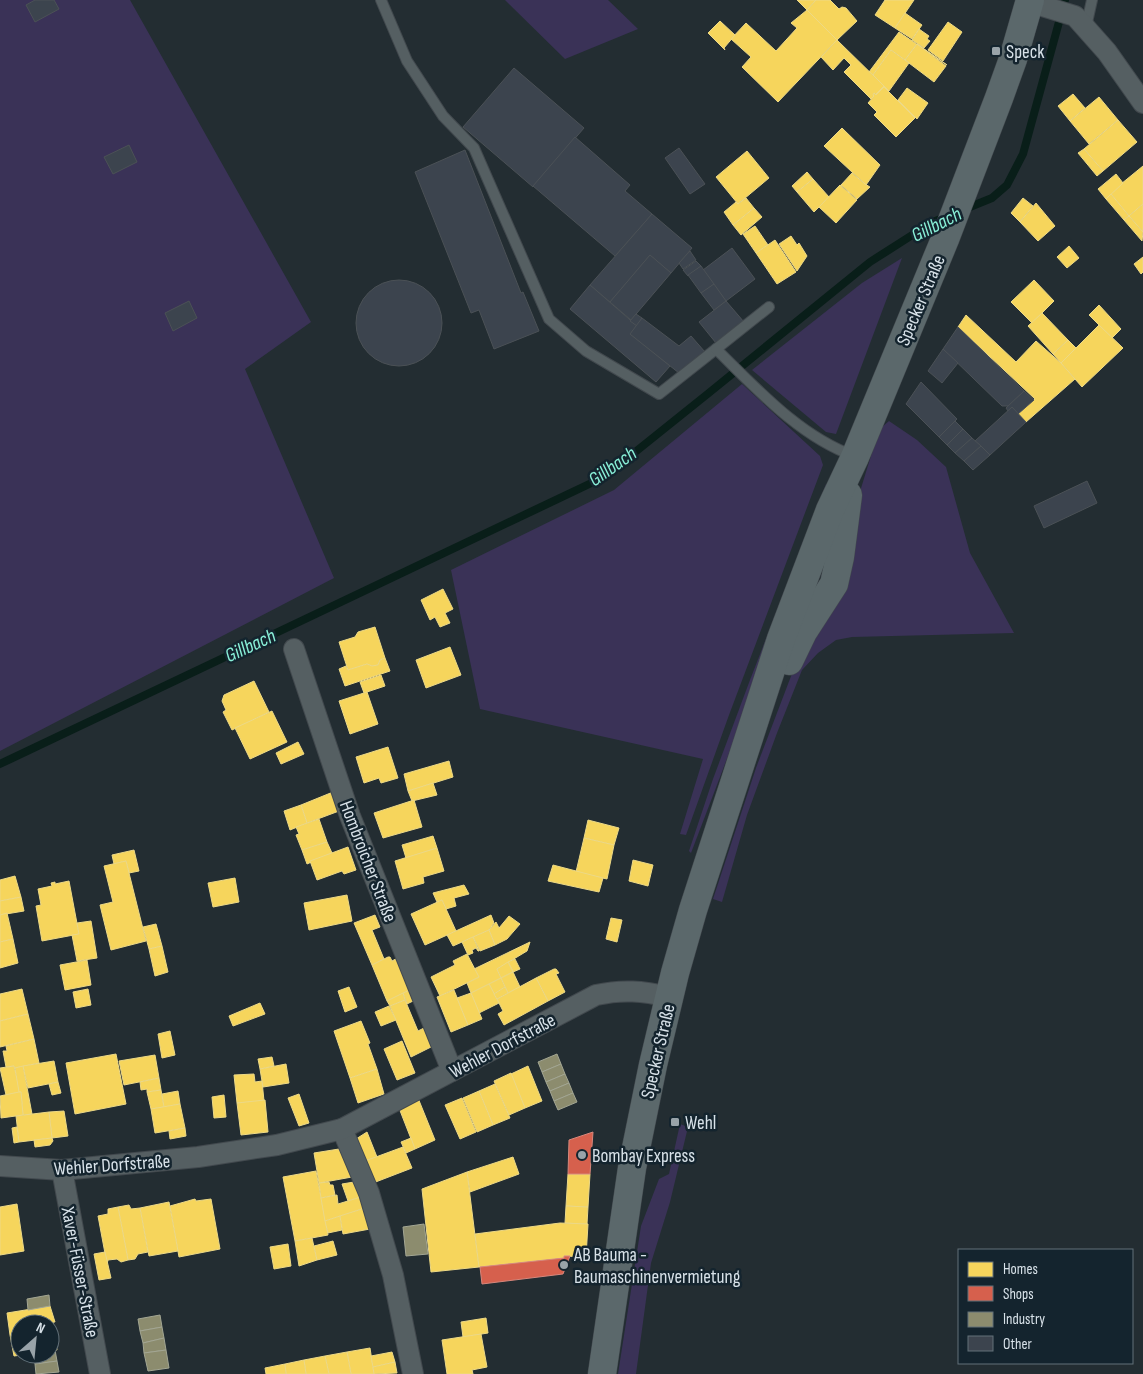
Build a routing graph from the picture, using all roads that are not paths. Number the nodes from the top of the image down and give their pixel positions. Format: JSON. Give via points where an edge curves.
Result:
{"nodes":[{"id":1,"x":382,"y":0,"type":"edge"},
{"id":2,"x":1092,"y":0,"type":"edge"},
{"id":3,"x":1030,"y":1,"type":"edge"},
{"id":4,"x":1081,"y":21,"type":"junction"},
{"id":5,"x":1143,"y":102,"type":"edge"},
{"id":6,"x":769,"y":307,"type":"dead end"},
{"id":7,"x":719,"y":352,"type":"junction"},
{"id":8,"x":855,"y":457,"type":"junction"},
{"id":9,"x":294,"y":649,"type":"dead end"},
{"id":10,"x":670,"y":997,"type":"junction"},
{"id":11,"x":452,"y":1071,"type":"junction"},
{"id":12,"x":342,"y":1129,"type":"junction"},
{"id":13,"x":0,"y":1166,"type":"edge"},
{"id":14,"x":62,"y":1170,"type":"junction"},
{"id":15,"x":100,"y":1374,"type":"edge"},
{"id":16,"x":413,"y":1374,"type":"edge"},
{"id":17,"x":602,"y":1374,"type":"edge"}],
"edges":[{"from":1,"to":7,"type":"lane","via":[[407,61],[443,116],[474,148],[549,319],[586,351],[659,394]]},
{"from":2,"to":4,"type":"lane"},
{"from":3,"to":4,"type":"street"},
{"from":3,"to":8,"type":"main road","name":"Specker Straße","via":[[1013,59],[962,197]]},
{"from":4,"to":5,"type":"street"},
{"from":6,"to":7,"type":"lane"},
{"from":7,"to":8,"type":"lane","via":[[805,430],[833,448]]},
{"from":8,"to":10,"type":"main road","name":"Specker Straße","via":[[834,584],[803,632],[750,737],[693,910]]},
{"from":9,"to":11,"type":"street","name":"Hombroicher Straße","via":[[350,816]]},
{"from":10,"to":11,"type":"street","name":"Wehler Dorfstraße","via":[[618,991],[596,995]]},
{"from":10,"to":17,"type":"main road","name":"Specker Straße","via":[[632,1168]]},
{"from":11,"to":12,"type":"street","name":"Wehler Dorfstraße"},
{"from":12,"to":14,"type":"street","name":"Wehler Dorfstraße","via":[[239,1152]]},
{"from":12,"to":16,"type":"street","via":[[369,1193],[393,1275]]},
{"from":13,"to":14,"type":"street","name":"Wehler Dorfstraße"},
{"from":14,"to":15,"type":"street","name":"Xaver-Füsser-Straße"}]}
